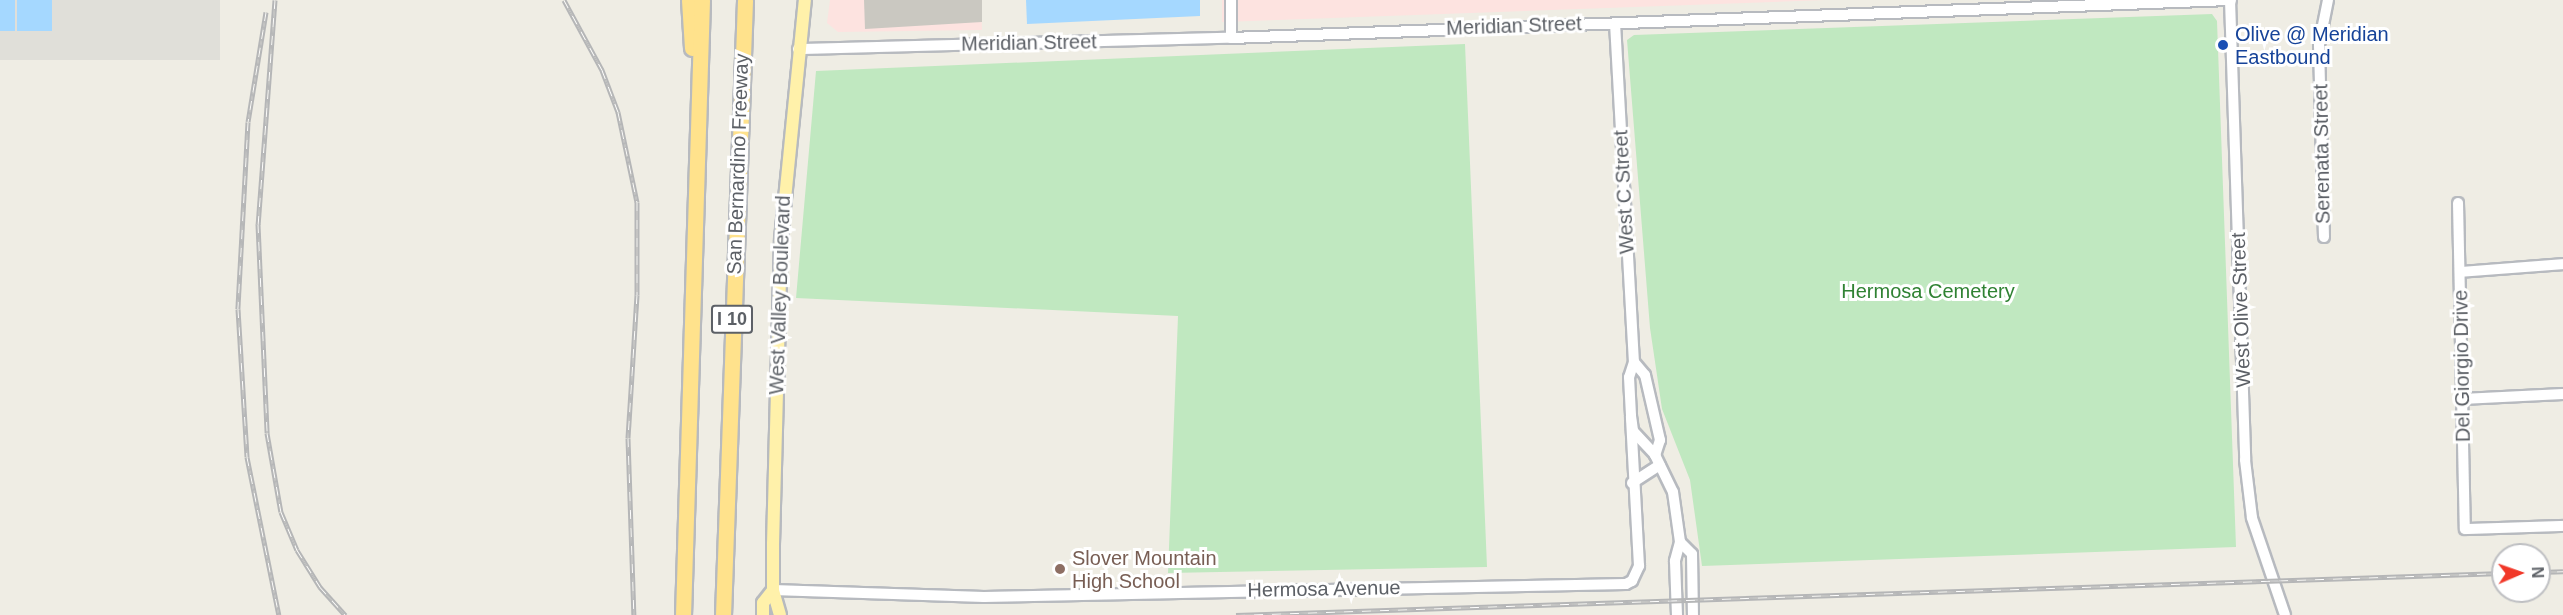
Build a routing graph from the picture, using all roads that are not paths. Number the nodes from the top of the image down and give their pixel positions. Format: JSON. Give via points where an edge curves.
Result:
{"nodes":[{"id":1,"x":689,"y":0,"type":"edge"},
{"id":2,"x":702,"y":0,"type":"edge"},
{"id":3,"x":745,"y":0,"type":"edge"},
{"id":4,"x":749,"y":0,"type":"edge"},
{"id":5,"x":805,"y":0,"type":"edge"},
{"id":6,"x":1231,"y":0,"type":"edge"},
{"id":7,"x":2231,"y":0,"type":"edge"},
{"id":8,"x":2328,"y":0,"type":"edge"},
{"id":9,"x":2020,"y":4,"type":"edge"},
{"id":10,"x":1615,"y":22,"type":"junction"},
{"id":11,"x":744,"y":24,"type":"junction"},
{"id":12,"x":1231,"y":38,"type":"junction"},
{"id":13,"x":798,"y":48,"type":"junction"},
{"id":14,"x":698,"y":132,"type":"junction"},
{"id":15,"x":2458,"y":203,"type":"dead end"},
{"id":16,"x":2324,"y":237,"type":"dead end"},
{"id":17,"x":2563,"y":264,"type":"edge"},
{"id":18,"x":2460,"y":272,"type":"junction"},
{"id":19,"x":1634,"y":362,"type":"junction"},
{"id":20,"x":2563,"y":393,"type":"edge"},
{"id":21,"x":2463,"y":399,"type":"junction"},
{"id":22,"x":1631,"y":416,"type":"junction"},
{"id":23,"x":1655,"y":455,"type":"junction"},
{"id":24,"x":1660,"y":465,"type":"junction"},
{"id":25,"x":1632,"y":483,"type":"junction"},
{"id":26,"x":2563,"y":526,"type":"edge"},
{"id":27,"x":1680,"y":542,"type":"junction"},
{"id":28,"x":773,"y":590,"type":"junction"},
{"id":29,"x":683,"y":615,"type":"edge"},
{"id":30,"x":723,"y":615,"type":"edge"},
{"id":31,"x":763,"y":615,"type":"edge"},
{"id":32,"x":780,"y":615,"type":"edge"},
{"id":33,"x":1677,"y":615,"type":"edge"},
{"id":34,"x":1694,"y":615,"type":"edge"},
{"id":35,"x":2285,"y":615,"type":"edge"}],
"edges":[{"from":1,"to":14,"type":"highway"},
{"from":2,"to":14,"type":"highway","name":"San Bernardino Freeway","number":"I 10"},
{"from":3,"to":11,"type":"highway","name":"San Bernardino Freeway","number":"I 10"},
{"from":4,"to":11,"type":"highway"},
{"from":5,"to":13,"type":"main road","name":"West Valley Boulevard"},
{"from":6,"to":12,"type":"street"},
{"from":7,"to":9,"type":"street","name":"Meridian Street"},
{"from":7,"to":35,"type":"street","name":"West Olive Street","via":[[2247,472],[2252,518]]},
{"from":8,"to":16,"type":"street","name":"Serenata Street","via":[[2319,45]]},
{"from":9,"to":10,"type":"street","name":"Meridian Street"},
{"from":10,"to":12,"type":"street","name":"Meridian Street"},
{"from":10,"to":19,"type":"street","name":"West C Street"},
{"from":11,"to":30,"type":"highway","name":"San Bernardino Freeway","number":"I 10"},
{"from":12,"to":13,"type":"street","name":"Meridian Street"},
{"from":13,"to":28,"type":"main road","name":"West Valley Boulevard","via":[[782,206]]},
{"from":14,"to":29,"type":"highway","name":"San Bernardino Freeway","number":"I 10"},
{"from":15,"to":18,"type":"street","name":"Del Giorgio Drive"},
{"from":17,"to":18,"type":"street"},
{"from":18,"to":21,"type":"street","name":"Del Giorgio Drive"},
{"from":19,"to":22,"type":"street","name":"West C Street","via":[[1629,377]]},
{"from":19,"to":23,"type":"street","name":"West C Street","via":[[1645,375],[1660,440]]},
{"from":20,"to":21,"type":"street"},
{"from":21,"to":26,"type":"street","name":"Del Giorgio Drive","via":[[2465,529]]},
{"from":22,"to":23,"type":"street","name":"West C Street","via":[[1634,431]]},
{"from":22,"to":25,"type":"street"},
{"from":23,"to":24,"type":"street","name":"West C Street"},
{"from":24,"to":25,"type":"street"},
{"from":24,"to":27,"type":"street","name":"West C Street","via":[[1673,492]]},
{"from":25,"to":28,"type":"street","name":"Hermosa Avenue","via":[[1639,566],[1632,581],[1626,584],[984,597]]},
{"from":27,"to":33,"type":"street","name":"West C Street","via":[[1675,561]]},
{"from":27,"to":34,"type":"street","name":"West C Street","via":[[1692,554]]},
{"from":28,"to":31,"type":"main road","name":"West Valley Boulevard","via":[[763,603]]},
{"from":28,"to":32,"type":"main road","name":"West Valley Boulevard"}]}
